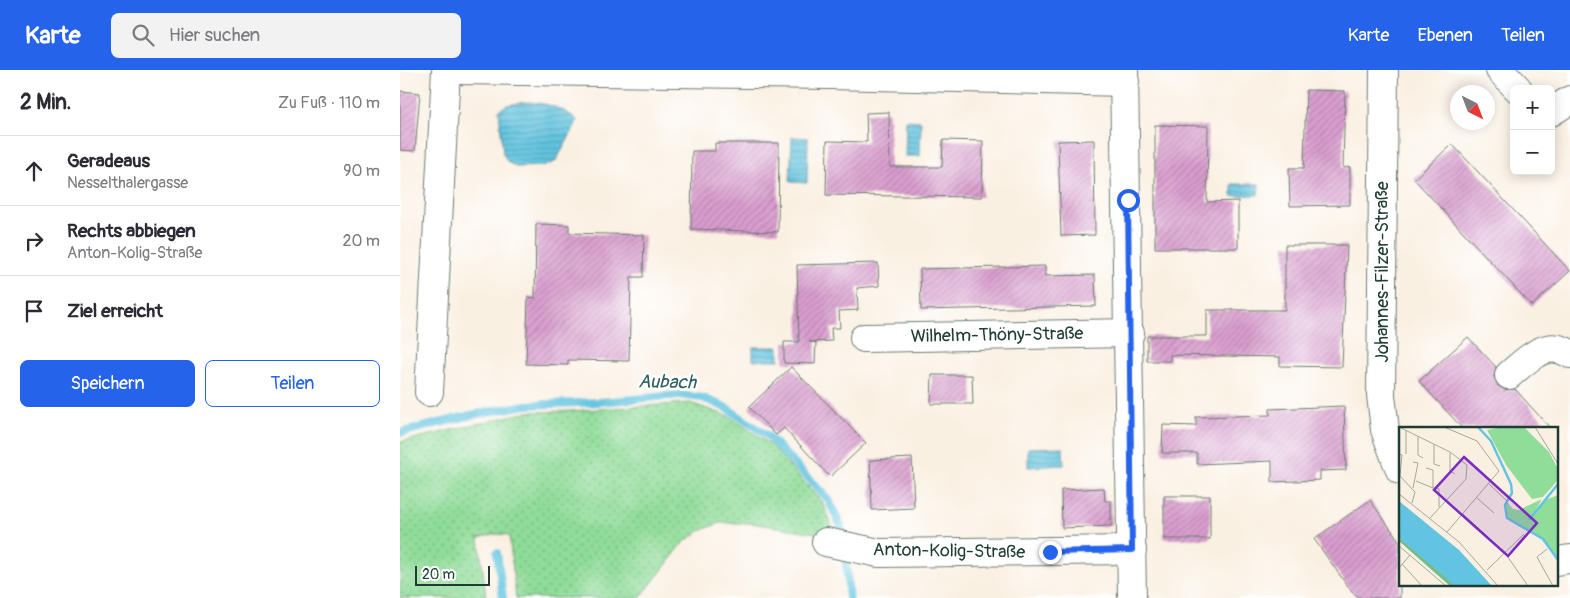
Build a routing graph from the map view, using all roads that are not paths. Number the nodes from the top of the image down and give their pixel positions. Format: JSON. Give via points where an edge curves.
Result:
{"nodes":[{"id":1,"x":446,"y":70,"type":"edge"},
{"id":2,"x":452,"y":70,"type":"edge"},
{"id":3,"x":1384,"y":70,"type":"edge"},
{"id":4,"x":1500,"y":70,"type":"edge"},
{"id":5,"x":1124,"y":76,"type":"edge"},
{"id":6,"x":1514,"y":85,"type":"edge"},
{"id":7,"x":1570,"y":100,"type":"edge"},
{"id":8,"x":1555,"y":109,"type":"edge"},
{"id":9,"x":1130,"y":333,"type":"junction"},
{"id":10,"x":864,"y":338,"type":"dead end"},
{"id":11,"x":1570,"y":354,"type":"edge"},
{"id":12,"x":1509,"y":375,"type":"dead end"},
{"id":13,"x":429,"y":392,"type":"dead end"},
{"id":14,"x":1399,"y":467,"type":"edge"},
{"id":15,"x":826,"y":542,"type":"dead end"},
{"id":16,"x":1132,"y":550,"type":"junction"},
{"id":17,"x":1132,"y":598,"type":"edge"}],
"edges":[{"from":1,"to":13,"type":"street"},
{"from":2,"to":5,"type":"street"},
{"from":3,"to":14,"type":"street","name":"Johannes-Filzer-Straße","via":[[1381,395],[1385,430]]},
{"from":4,"to":6,"type":"street"},
{"from":5,"to":9,"type":"street"},
{"from":7,"to":8,"type":"street"},
{"from":9,"to":10,"type":"street","name":"Wilhelm-Thöny-Straße"},
{"from":9,"to":16,"type":"street"},
{"from":11,"to":12,"type":"street","via":[[1562,349],[1546,348]]},
{"from":15,"to":16,"type":"street","name":"Anton-Kolig-Straße","via":[[879,553]]},
{"from":16,"to":17,"type":"street"}]}
